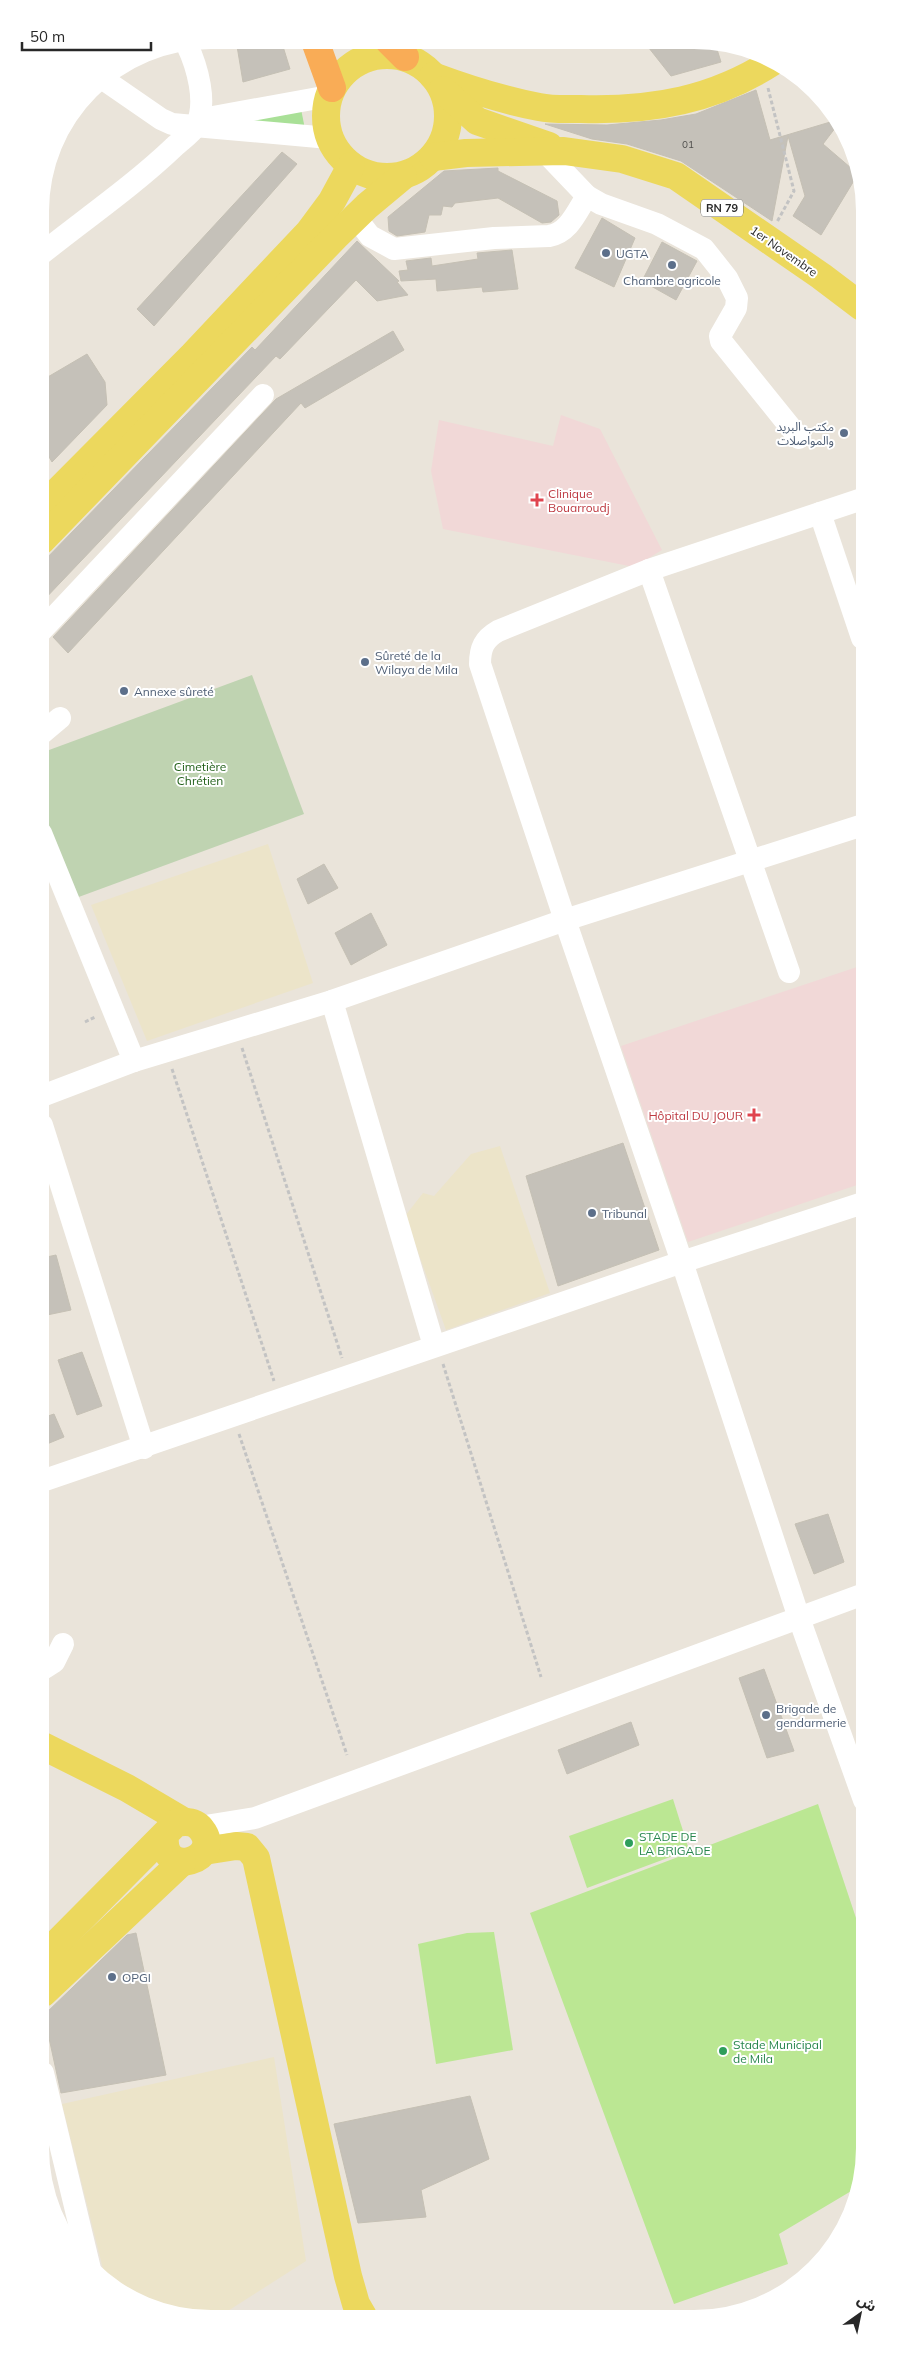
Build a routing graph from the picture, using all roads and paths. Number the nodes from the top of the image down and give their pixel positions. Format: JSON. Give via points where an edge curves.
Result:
{"nodes":[{"id":1,"x":317,"y":49,"type":"edge"},
{"id":2,"x":397,"y":49,"type":"edge"},
{"id":3,"x":189,"y":50,"type":"edge"},
{"id":4,"x":770,"y":70,"type":"edge"},
{"id":5,"x":438,"y":83,"type":"junction"},
{"id":6,"x":110,"y":84,"type":"edge"},
{"id":7,"x":330,"y":92,"type":"junction"},
{"id":8,"x":541,"y":108,"type":"junction"},
{"id":9,"x":478,"y":121,"type":"junction"},
{"id":10,"x":197,"y":123,"type":"junction"},
{"id":11,"x":329,"y":138,"type":"junction"},
{"id":12,"x":438,"y":150,"type":"junction"},
{"id":13,"x":555,"y":151,"type":"junction"},
{"id":14,"x":351,"y":166,"type":"junction"},
{"id":15,"x":404,"y":176,"type":"junction"},
{"id":16,"x":587,"y":196,"type":"junction"},
{"id":17,"x":356,"y":218,"type":"junction"},
{"id":18,"x":776,"y":225,"type":"dead end"},
{"id":19,"x":49,"y":248,"type":"edge"},
{"id":20,"x":856,"y":302,"type":"edge"},
{"id":21,"x":263,"y":395,"type":"dead end"},
{"id":22,"x":799,"y":438,"type":"dead end"},
{"id":23,"x":49,"y":500,"type":"edge"},
{"id":24,"x":856,"y":501,"type":"edge"},
{"id":25,"x":820,"y":513,"type":"junction"},
{"id":26,"x":49,"y":532,"type":"edge"},
{"id":27,"x":649,"y":570,"type":"junction"},
{"id":28,"x":856,"y":620,"type":"edge"},
{"id":29,"x":49,"y":622,"type":"edge"},
{"id":30,"x":60,"y":718,"type":"dead end"},
{"id":31,"x":49,"y":727,"type":"edge"},
{"id":32,"x":856,"y":827,"type":"edge"},
{"id":33,"x":49,"y":854,"type":"edge"},
{"id":34,"x":750,"y":861,"type":"junction"},
{"id":35,"x":565,"y":920,"type":"junction"},
{"id":36,"x":789,"y":972,"type":"dead end"},
{"id":37,"x":332,"y":1001,"type":"junction"},
{"id":38,"x":240,"y":1040,"type":"dead end"},
{"id":39,"x":166,"y":1051,"type":"junction"},
{"id":40,"x":134,"y":1061,"type":"junction"},
{"id":41,"x":49,"y":1093,"type":"edge"},
{"id":42,"x":49,"y":1147,"type":"edge"},
{"id":43,"x":856,"y":1207,"type":"edge"},
{"id":44,"x":682,"y":1262,"type":"junction"},
{"id":45,"x":438,"y":1355,"type":"junction"},
{"id":46,"x":345,"y":1368,"type":"dead end"},
{"id":47,"x":275,"y":1383,"type":"dead end"},
{"id":48,"x":233,"y":1416,"type":"junction"},
{"id":49,"x":144,"y":1448,"type":"junction"},
{"id":50,"x":49,"y":1479,"type":"edge"},
{"id":51,"x":856,"y":1597,"type":"edge"},
{"id":52,"x":799,"y":1618,"type":"junction"},
{"id":53,"x":63,"y":1644,"type":"dead end"},
{"id":54,"x":49,"y":1665,"type":"edge"},
{"id":55,"x":541,"y":1677,"type":"dead end"},
{"id":56,"x":49,"y":1749,"type":"edge"},
{"id":57,"x":347,"y":1756,"type":"dead end"},
{"id":58,"x":856,"y":1778,"type":"edge"},
{"id":59,"x":255,"y":1818,"type":"junction"},
{"id":60,"x":183,"y":1838,"type":"junction"},
{"id":61,"x":247,"y":1847,"type":"junction"},
{"id":62,"x":49,"y":1952,"type":"edge"},
{"id":63,"x":49,"y":1986,"type":"edge"},
{"id":64,"x":49,"y":2098,"type":"edge"},
{"id":65,"x":86,"y":2251,"type":"edge"},
{"id":66,"x":360,"y":2310,"type":"edge"}],
"edges":[{"from":1,"to":7,"type":"highway"},
{"from":2,"to":5,"type":"main road","via":[[420,64]]},
{"from":2,"to":7,"type":"main road","via":[[388,55],[355,63],[342,74]]},
{"from":3,"to":10,"type":"street","via":[[200,83]]},
{"from":4,"to":8,"type":"main road","via":[[707,95],[660,107],[606,110]]},
{"from":4,"to":18,"type":"path","via":[[794,191]]},
{"from":5,"to":8,"type":"main road"},
{"from":5,"to":9,"type":"main road"},
{"from":5,"to":12,"type":"main road","via":[[448,108],[448,126]]},
{"from":6,"to":10,"type":"street","via":[[160,119],[172,124]]},
{"from":7,"to":10,"type":"street"},
{"from":7,"to":11,"type":"main road","via":[[325,121]]},
{"from":8,"to":9,"type":"main road"},
{"from":9,"to":12,"type":"main road"},
{"from":9,"to":13,"type":"main road","number":"RN 79"},
{"from":10,"to":11,"type":"street"},
{"from":10,"to":19,"type":"street","via":[[160,160]]},
{"from":11,"to":14,"type":"main road"},
{"from":12,"to":13,"type":"main road","number":"RN 79","via":[[466,154]]},
{"from":12,"to":15,"type":"main road","via":[[420,168]]},
{"from":13,"to":16,"type":"street"},
{"from":13,"to":20,"type":"main road","name":"1er Novembre","number":"RN 79","via":[[622,159],[676,176]]},
{"from":14,"to":15,"type":"main road","via":[[367,175],[385,178]]},
{"from":14,"to":23,"type":"main road","via":[[332,201],[309,232]]},
{"from":15,"to":17,"type":"main road"},
{"from":16,"to":17,"type":"street","via":[[565,229],[550,236],[494,238],[394,249],[370,236]]},
{"from":16,"to":22,"type":"street","via":[[657,224],[704,249],[727,278],[737,298],[736,308],[720,336],[721,341]]},
{"from":17,"to":26,"type":"main road"},
{"from":21,"to":29,"type":"street"},
{"from":24,"to":25,"type":"street"},
{"from":25,"to":27,"type":"street"},
{"from":25,"to":28,"type":"street"},
{"from":27,"to":34,"type":"street"},
{"from":27,"to":35,"type":"street","via":[[498,632],[490,636],[481,649],[480,664]]},
{"from":30,"to":31,"type":"street"},
{"from":32,"to":34,"type":"street"},
{"from":33,"to":40,"type":"street"},
{"from":34,"to":35,"type":"street"},
{"from":34,"to":36,"type":"street"},
{"from":35,"to":37,"type":"street"},
{"from":35,"to":44,"type":"street"},
{"from":37,"to":39,"type":"street"},
{"from":37,"to":45,"type":"street"},
{"from":38,"to":46,"type":"path"},
{"from":39,"to":40,"type":"street"},
{"from":39,"to":47,"type":"path"},
{"from":40,"to":41,"type":"street"},
{"from":42,"to":49,"type":"street"},
{"from":43,"to":44,"type":"street"},
{"from":44,"to":45,"type":"street"},
{"from":44,"to":52,"type":"street"},
{"from":45,"to":48,"type":"street"},
{"from":45,"to":55,"type":"path"},
{"from":48,"to":49,"type":"street"},
{"from":48,"to":57,"type":"path"},
{"from":49,"to":50,"type":"street"},
{"from":51,"to":52,"type":"street"},
{"from":52,"to":58,"type":"street"},
{"from":52,"to":59,"type":"street"},
{"from":53,"to":54,"type":"street"},
{"from":56,"to":60,"type":"main road","via":[[127,1788]]},
{"from":59,"to":60,"type":"street"},
{"from":59,"to":61,"type":"street"},
{"from":60,"to":61,"type":"main road"},
{"from":60,"to":62,"type":"main road"},
{"from":60,"to":63,"type":"main road"},
{"from":61,"to":66,"type":"main road","via":[[256,1858],[348,2276]]},
{"from":64,"to":65,"type":"street"}]}
